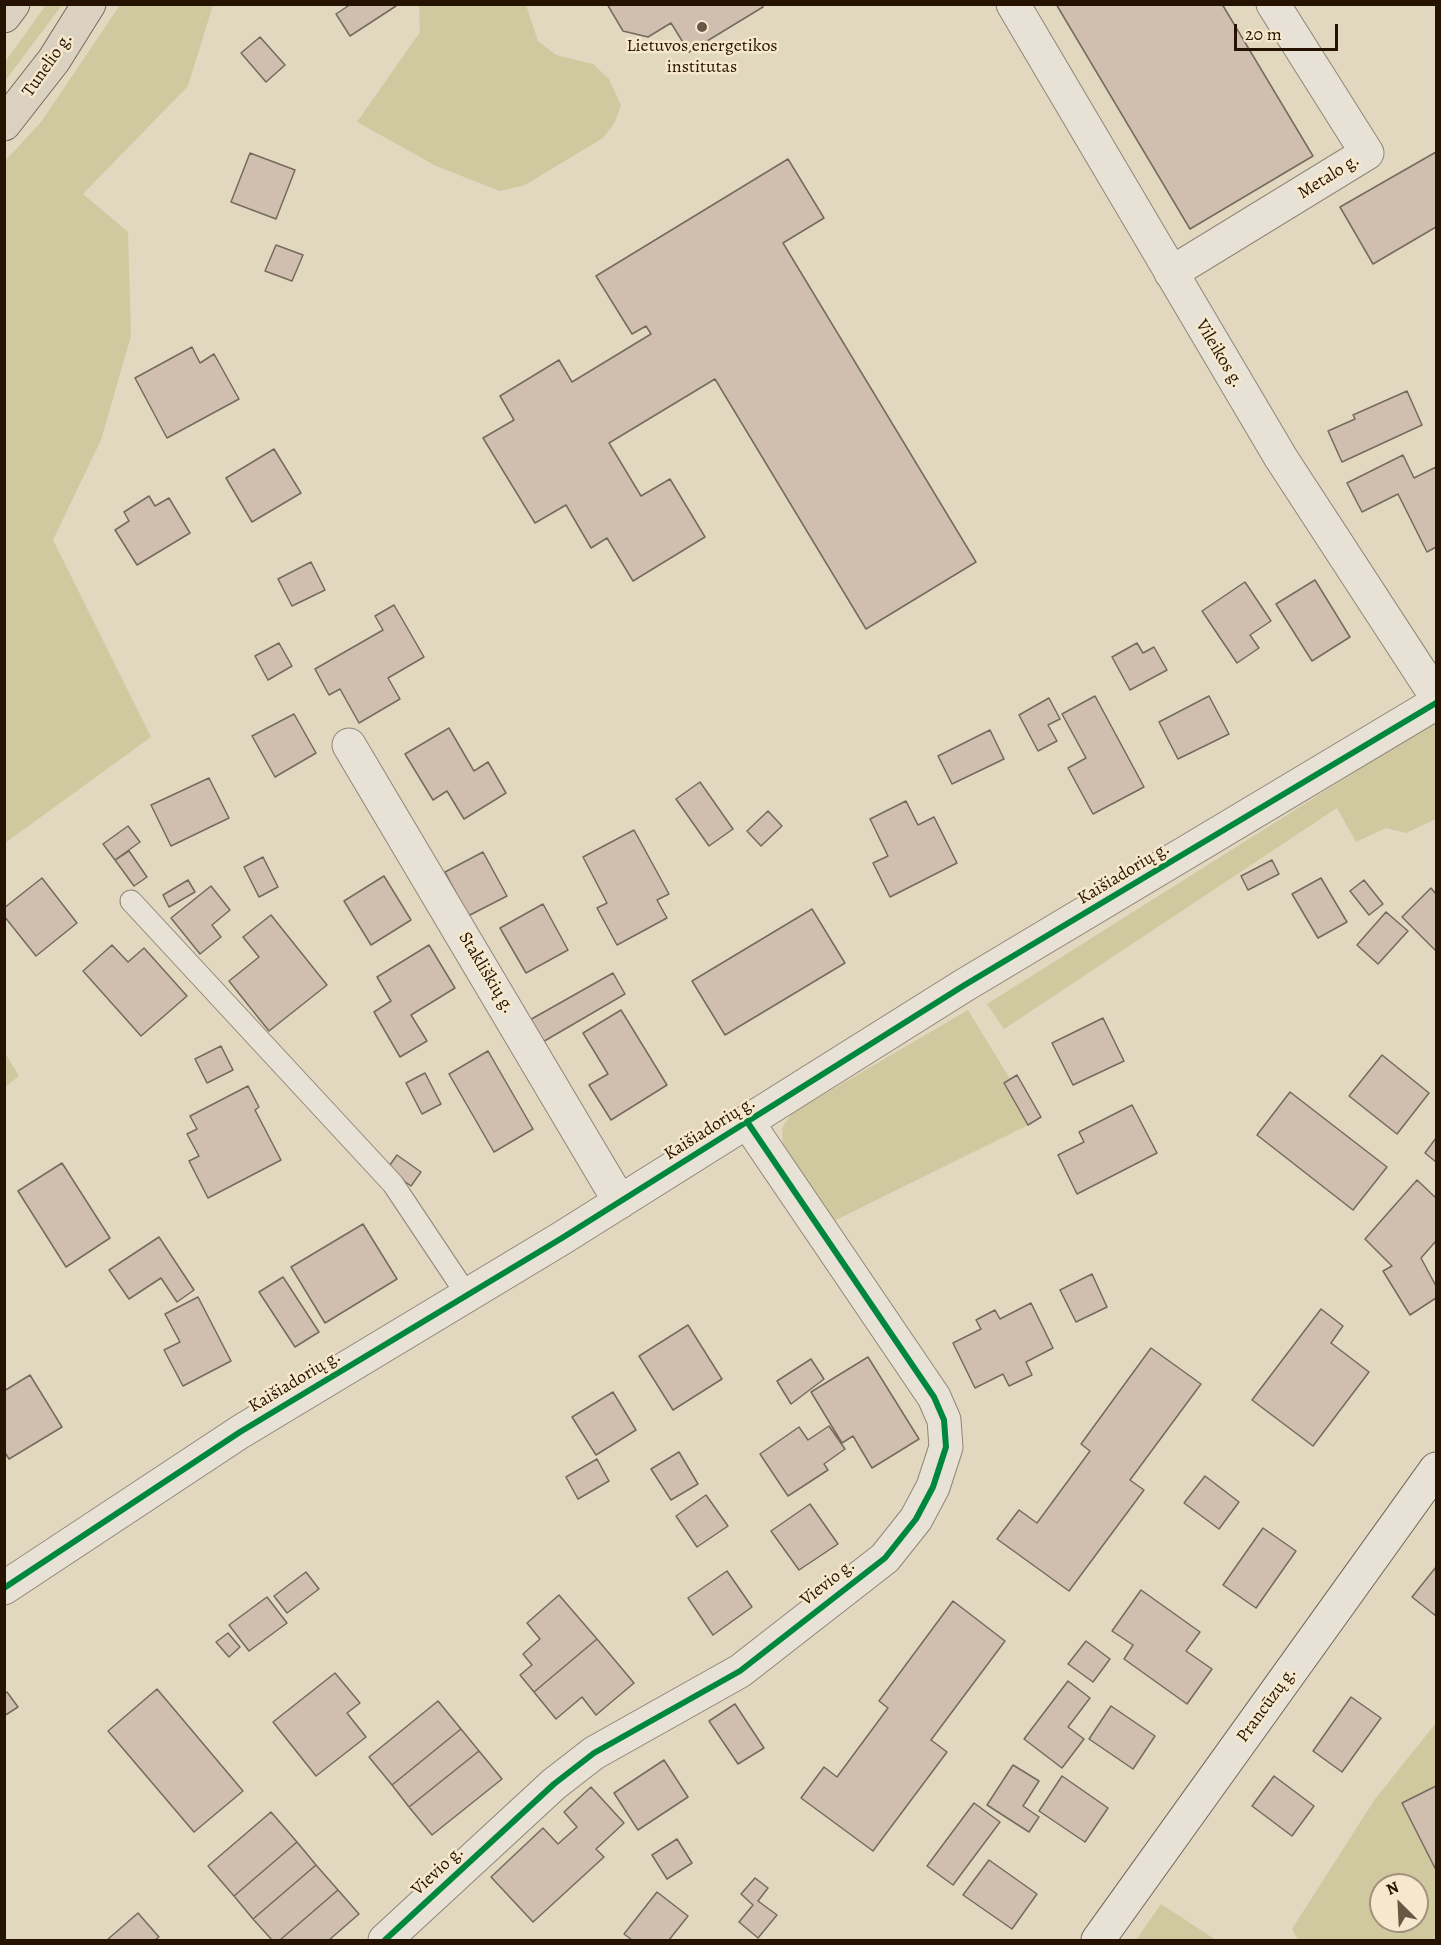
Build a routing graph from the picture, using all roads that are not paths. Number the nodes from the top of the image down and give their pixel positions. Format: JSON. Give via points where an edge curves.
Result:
{"nodes":[{"id":1,"x":13,"y":4,"type":"edge"},
{"id":2,"x":89,"y":4,"type":"edge"},
{"id":3,"x":1013,"y":4,"type":"edge"},
{"id":4,"x":1273,"y":4,"type":"edge"},
{"id":5,"x":4,"y":16,"type":"edge"},
{"id":6,"x":4,"y":124,"type":"edge"},
{"id":7,"x":1172,"y":273,"type":"junction"},
{"id":8,"x":1437,"y":696,"type":"edge"},
{"id":9,"x":1437,"y":703,"type":"edge"},
{"id":10,"x":349,"y":745,"type":"dead end"},
{"id":11,"x":131,"y":901,"type":"dead end"},
{"id":12,"x":748,"y":1123,"type":"junction"},
{"id":13,"x":620,"y":1202,"type":"junction"},
{"id":14,"x":466,"y":1295,"type":"junction"},
{"id":15,"x":1437,"y":1469,"type":"edge"},
{"id":16,"x":4,"y":1588,"type":"edge"},
{"id":17,"x":385,"y":1941,"type":"edge"},
{"id":18,"x":1098,"y":1941,"type":"edge"}],
"edges":[{"from":1,"to":5,"type":"main road"},
{"from":2,"to":6,"type":"main road","name":"Tunelio g.","via":[[54,60]]},
{"from":3,"to":7,"type":"street","name":"Vileikos g."},
{"from":4,"to":7,"type":"street","name":"Metalo g.","via":[[1367,153]]},
{"from":7,"to":8,"type":"street","name":"Vileikos g.","via":[[1281,458]]},
{"from":9,"to":12,"type":"street","name":"Kaišiadorių g.","via":[[963,986]]},
{"from":10,"to":13,"type":"street","name":"Stakliškių g."},
{"from":11,"to":14,"type":"lane","via":[[393,1184]]},
{"from":12,"to":13,"type":"street","name":"Kaišiadorių g."},
{"from":12,"to":17,"type":"street","name":"Vievio g.","via":[[934,1397],[944,1420],[946,1447],[933,1487],[916,1519],[885,1558],[740,1671],[594,1753],[554,1784]]},
{"from":13,"to":14,"type":"street","name":"Kaišiadorių g."},
{"from":14,"to":16,"type":"street","name":"Kaišiadorių g.","via":[[168,1478]]},
{"from":15,"to":18,"type":"street","name":"Prancūzų g."}]}
